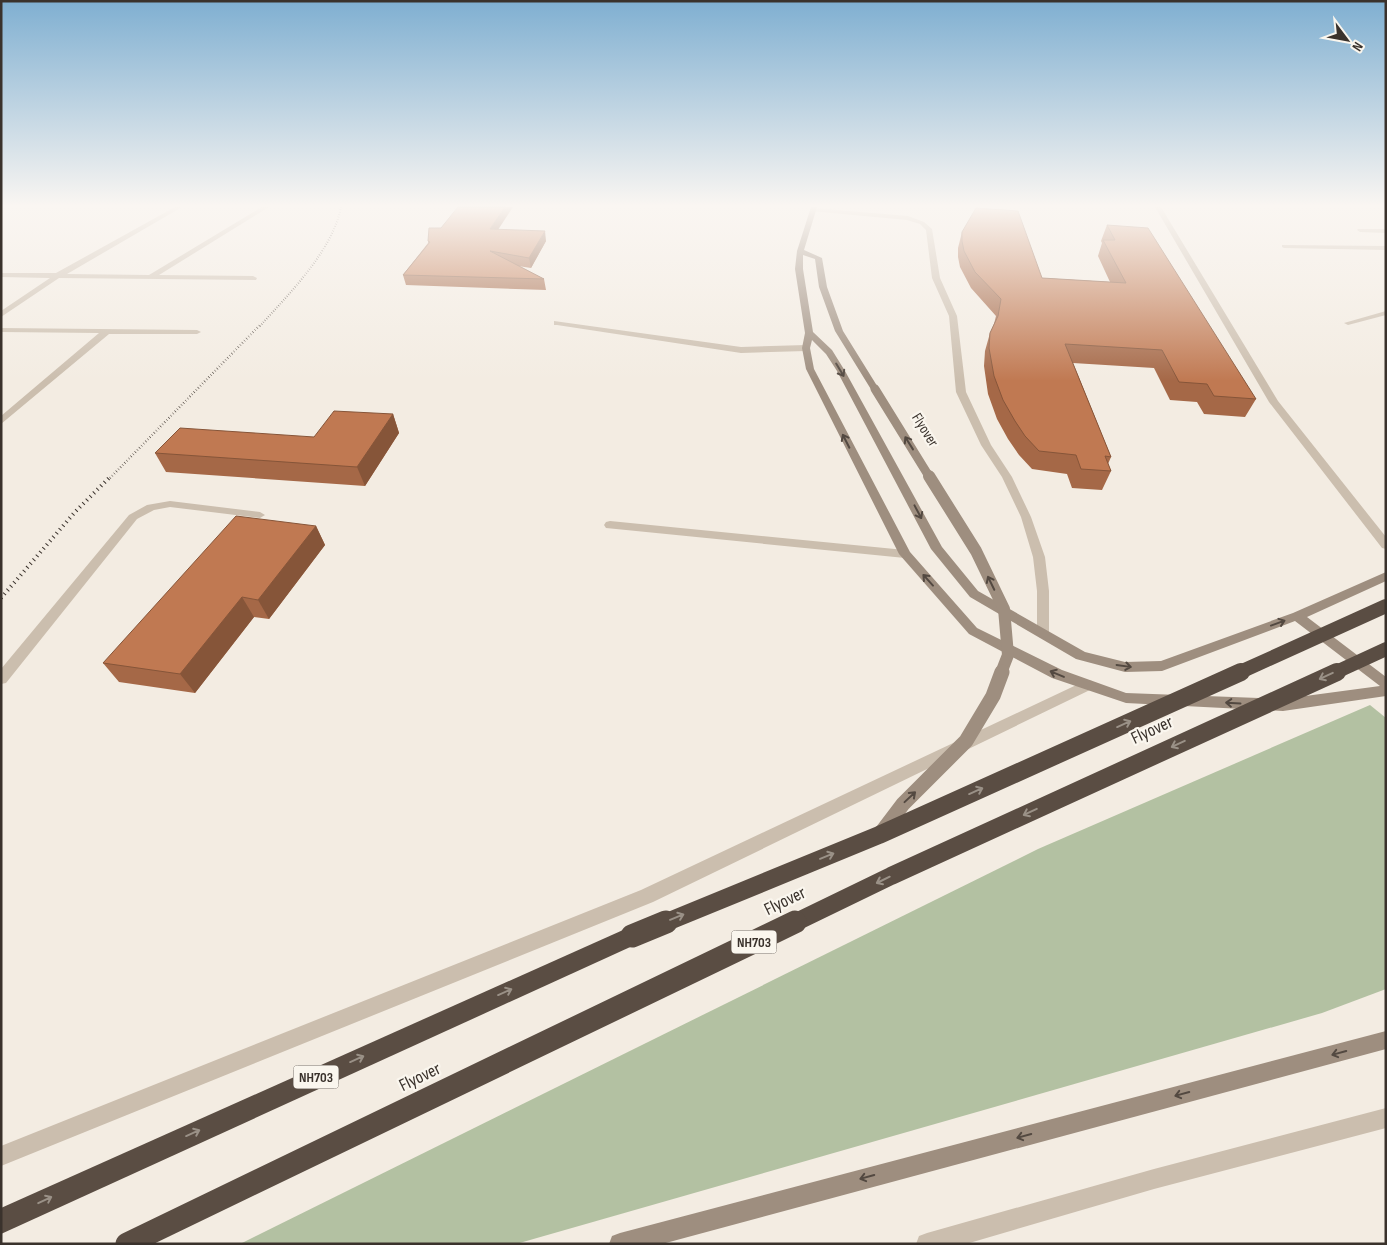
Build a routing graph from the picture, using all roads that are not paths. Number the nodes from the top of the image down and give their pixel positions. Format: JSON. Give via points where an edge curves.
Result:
{"nodes":[{"id":1,"x":77,"y":265,"type":"edge"},
{"id":2,"x":170,"y":265,"type":"edge"},
{"id":3,"x":800,"y":265,"type":"edge"},
{"id":4,"x":818,"y":265,"type":"edge"},
{"id":5,"x":934,"y":265,"type":"edge"},
{"id":6,"x":1193,"y":265,"type":"edge"},
{"id":7,"x":1,"y":275,"type":"edge"},
{"id":8,"x":58,"y":276,"type":"junction"},
{"id":9,"x":150,"y":277,"type":"junction"},
{"id":10,"x":253,"y":278,"type":"dead end"},
{"id":11,"x":1386,"y":314,"type":"edge"},
{"id":12,"x":1,"y":315,"type":"edge"},
{"id":13,"x":557,"y":323,"type":"dead end"},
{"id":14,"x":1348,"y":323,"type":"dead end"},
{"id":15,"x":1,"y":330,"type":"edge"},
{"id":16,"x":107,"y":331,"type":"junction"},
{"id":17,"x":197,"y":332,"type":"dead end"},
{"id":18,"x":809,"y":333,"type":"junction"},
{"id":19,"x":806,"y":348,"type":"junction"},
{"id":20,"x":1,"y":421,"type":"edge"},
{"id":21,"x":260,"y":515,"type":"dead end"},
{"id":22,"x":610,"y":525,"type":"dead end"},
{"id":23,"x":1386,"y":545,"type":"edge"},
{"id":24,"x":904,"y":554,"type":"junction"},
{"id":25,"x":1386,"y":576,"type":"edge"},
{"id":26,"x":1386,"y":606,"type":"edge"},
{"id":27,"x":1297,"y":616,"type":"junction"},
{"id":28,"x":1043,"y":634,"type":"junction"},
{"id":29,"x":1386,"y":649,"type":"edge"},
{"id":30,"x":1,"y":679,"type":"edge"},
{"id":31,"x":1386,"y":684,"type":"edge"},
{"id":32,"x":1087,"y":685,"type":"junction"},
{"id":33,"x":1386,"y":691,"type":"edge"},
{"id":34,"x":879,"y":835,"type":"junction"},
{"id":35,"x":1386,"y":1040,"type":"edge"},
{"id":36,"x":1386,"y":1118,"type":"edge"},
{"id":37,"x":1,"y":1156,"type":"edge"},
{"id":38,"x":1,"y":1221,"type":"edge"},
{"id":39,"x":128,"y":1244,"type":"edge"},
{"id":40,"x":620,"y":1244,"type":"edge"},
{"id":41,"x":928,"y":1244,"type":"edge"}],
"edges":[{"from":1,"to":8,"type":"street"},
{"from":2,"to":9,"type":"street"},
{"from":3,"to":18,"type":"street"},
{"from":34,"to":4,"type":"street","name":"Flyover","one_way":true,"bridge":true,"via":[[903,804],[966,741],[993,696],[1008,655],[1004,610],[976,552],[839,331]]},
{"from":5,"to":28,"type":"street","via":[[936,278],[953,316],[961,392],[1026,516],[1039,557]]},
{"from":6,"to":23,"type":"street","via":[[1274,402]]},
{"from":7,"to":8,"type":"street"},
{"from":8,"to":9,"type":"street"},
{"from":8,"to":12,"type":"street"},
{"from":9,"to":10,"type":"street"},
{"from":11,"to":14,"type":"street"},
{"from":13,"to":19,"type":"street","via":[[741,350]]},
{"from":15,"to":16,"type":"street"},
{"from":16,"to":17,"type":"street"},
{"from":16,"to":20,"type":"street"},
{"from":18,"to":19,"type":"street"},
{"from":18,"to":28,"type":"street","one_way":true,"via":[[829,352],[841,371],[937,549],[974,594]]},
{"from":24,"to":19,"type":"street","one_way":true,"via":[[810,369]]},
{"from":21,"to":30,"type":"street","via":[[170,504],[139,513]]},
{"from":22,"to":24,"type":"street"},
{"from":32,"to":24,"type":"street","one_way":true,"via":[[1056,674],[973,631]]},
{"from":25,"to":27,"type":"street"},
{"from":34,"to":26,"type":"highway","name":"Flyover","number":"NH703","one_way":true,"bridge":true},
{"from":28,"to":27,"type":"street","one_way":true,"via":[[1082,656],[1125,667],[1162,666]]},
{"from":27,"to":31,"type":"street"},
{"from":29,"to":39,"type":"highway","name":"Flyover","number":"NH703","one_way":true,"bridge":true,"via":[[890,876]]},
{"from":33,"to":32,"type":"street","one_way":true,"via":[[1282,705],[1126,698]]},
{"from":32,"to":37,"type":"street","via":[[647,896]]},
{"from":38,"to":34,"type":"highway","name":"Flyover","number":"NH703","one_way":true,"bridge":true,"via":[[632,936]]},
{"from":35,"to":40,"type":"street","one_way":true},
{"from":36,"to":41,"type":"street","via":[[1154,1179]]}]}
